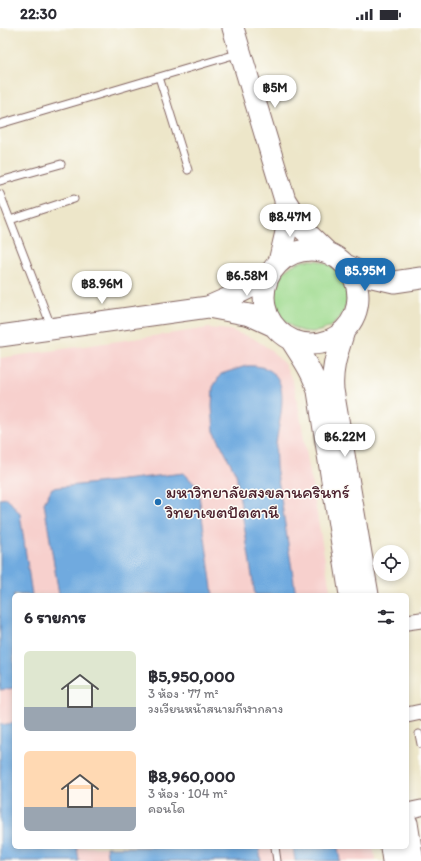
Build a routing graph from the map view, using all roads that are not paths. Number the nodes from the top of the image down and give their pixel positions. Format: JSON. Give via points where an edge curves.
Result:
{"nodes":[{"id":1,"x":234,"y":28,"type":"edge"},
{"id":2,"x":240,"y":53,"type":"junction"},
{"id":3,"x":159,"y":77,"type":"junction"},
{"id":4,"x":0,"y":124,"type":"edge"},
{"id":5,"x":61,"y":164,"type":"dead end"},
{"id":6,"x":188,"y":170,"type":"dead end"},
{"id":7,"x":0,"y":180,"type":"edge"},
{"id":8,"x":0,"y":194,"type":"edge"},
{"id":9,"x":74,"y":200,"type":"dead end"},
{"id":10,"x":285,"y":200,"type":"junction"},
{"id":11,"x":10,"y":220,"type":"junction"},
{"id":12,"x":326,"y":252,"type":"junction"},
{"id":13,"x":348,"y":266,"type":"junction"},
{"id":14,"x":274,"y":270,"type":"junction"},
{"id":15,"x":421,"y":278,"type":"edge"},
{"id":16,"x":394,"y":282,"type":"junction"},
{"id":17,"x":208,"y":306,"type":"junction"},
{"id":18,"x":349,"y":325,"type":"junction"},
{"id":19,"x":274,"y":326,"type":"junction"},
{"id":20,"x":52,"y":328,"type":"junction"},
{"id":21,"x":0,"y":336,"type":"edge"},
{"id":22,"x":291,"y":340,"type":"junction"},
{"id":23,"x":350,"y":593,"type":"edge"},
{"id":24,"x":368,"y":593,"type":"edge"},
{"id":25,"x":421,"y":620,"type":"edge"},
{"id":26,"x":409,"y":622,"type":"edge"},
{"id":27,"x":421,"y":712,"type":"edge"},
{"id":28,"x":409,"y":715,"type":"edge"},
{"id":29,"x":418,"y":734,"type":"dead end"},
{"id":30,"x":421,"y":744,"type":"edge"},
{"id":31,"x":421,"y":808,"type":"edge"},
{"id":32,"x":409,"y":811,"type":"edge"},
{"id":33,"x":409,"y":835,"type":"edge"},
{"id":34,"x":275,"y":849,"type":"edge"},
{"id":35,"x":391,"y":849,"type":"edge"},
{"id":36,"x":277,"y":861,"type":"edge"},
{"id":37,"x":393,"y":861,"type":"edge"},
{"id":38,"x":413,"y":861,"type":"edge"}],
"edges":[{"from":1,"to":2,"type":"main road"},
{"from":2,"to":3,"type":"lane"},
{"from":2,"to":10,"type":"main road"},
{"from":3,"to":4,"type":"lane"},
{"from":3,"to":6,"type":"lane"},
{"from":5,"to":7,"type":"lane"},
{"from":8,"to":11,"type":"lane"},
{"from":9,"to":11,"type":"lane"},
{"from":10,"to":12,"type":"main road","via":[[304,230]]},
{"from":10,"to":14,"type":"main road","via":[[286,232]]},
{"from":11,"to":20,"type":"lane"},
{"from":12,"to":13,"type":"main road","via":[[338,257]]},
{"from":12,"to":14,"type":"main road","via":[[314,249],[301,250],[290,255]]},
{"from":13,"to":16,"type":"main road","via":[[368,276]]},
{"from":13,"to":18,"type":"main road","via":[[355,278],[358,292],[358,306]]},
{"from":14,"to":17,"type":"main road","via":[[231,297]]},
{"from":14,"to":19,"type":"main road","via":[[264,290],[264,303],[267,315]]},
{"from":15,"to":16,"type":"main road"},
{"from":16,"to":18,"type":"main road","via":[[370,298]]},
{"from":17,"to":19,"type":"main road","via":[[250,314]]},
{"from":17,"to":20,"type":"main road"},
{"from":18,"to":22,"type":"main road","via":[[333,339],[319,344],[304,344]]},
{"from":18,"to":24,"type":"main road","via":[[333,368],[333,390]]},
{"from":19,"to":22,"type":"main road"},
{"from":20,"to":21,"type":"main road"},
{"from":22,"to":23,"type":"main road","via":[[315,381],[318,391]]},
{"from":25,"to":26,"type":"street"},
{"from":27,"to":28,"type":"street"},
{"from":29,"to":30,"type":"lane"},
{"from":31,"to":32,"type":"street"},
{"from":33,"to":38,"type":"main road"},
{"from":34,"to":36,"type":"lane"},
{"from":35,"to":37,"type":"main road"}]}
